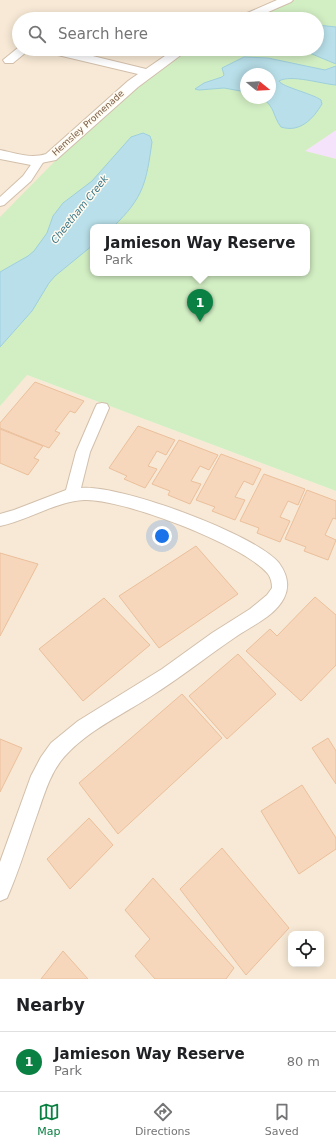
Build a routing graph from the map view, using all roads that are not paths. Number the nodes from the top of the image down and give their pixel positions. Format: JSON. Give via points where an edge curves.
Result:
{"nodes":[{"id":1,"x":287,"y":0,"type":"edge"},
{"id":2,"x":254,"y":1,"type":"dead end"},
{"id":3,"x":270,"y":7,"type":"junction"},
{"id":4,"x":258,"y":12,"type":"edge"},
{"id":5,"x":14,"y":56,"type":"edge"},
{"id":6,"x":78,"y":56,"type":"edge"},
{"id":7,"x":174,"y":56,"type":"edge"},
{"id":8,"x":9,"y":60,"type":"dead end"},
{"id":9,"x":148,"y":73,"type":"junction"},
{"id":10,"x":0,"y":154,"type":"edge"},
{"id":11,"x":39,"y":161,"type":"junction"},
{"id":12,"x":0,"y":203,"type":"edge"},
{"id":13,"x":102,"y":408,"type":"dead end"},
{"id":14,"x":72,"y":495,"type":"junction"},
{"id":15,"x":0,"y":520,"type":"edge"},
{"id":16,"x":0,"y":890,"type":"edge"}],
"edges":[{"from":1,"to":3,"type":"street"},
{"from":2,"to":3,"type":"street"},
{"from":3,"to":4,"type":"street"},
{"from":5,"to":8,"type":"street"},
{"from":6,"to":9,"type":"street"},
{"from":7,"to":9,"type":"street","name":"Hemsley Promenade"},
{"from":9,"to":11,"type":"street","name":"Hemsley Promenade","via":[[121,94],[56,154]]},
{"from":10,"to":11,"type":"street","via":[[22,160]]},
{"from":11,"to":12,"type":"lane","name":"Hemsley Promenade","via":[[33,172]]},
{"from":13,"to":14,"type":"lane","via":[[82,452]]},
{"from":14,"to":15,"type":"lane","via":[[57,498]]},
{"from":14,"to":16,"type":"lane","via":[[93,493],[113,496],[210,531],[263,558],[278,576],[280,590],[270,604],[259,612],[180,668],[82,730],[60,748],[38,784]]}]}
